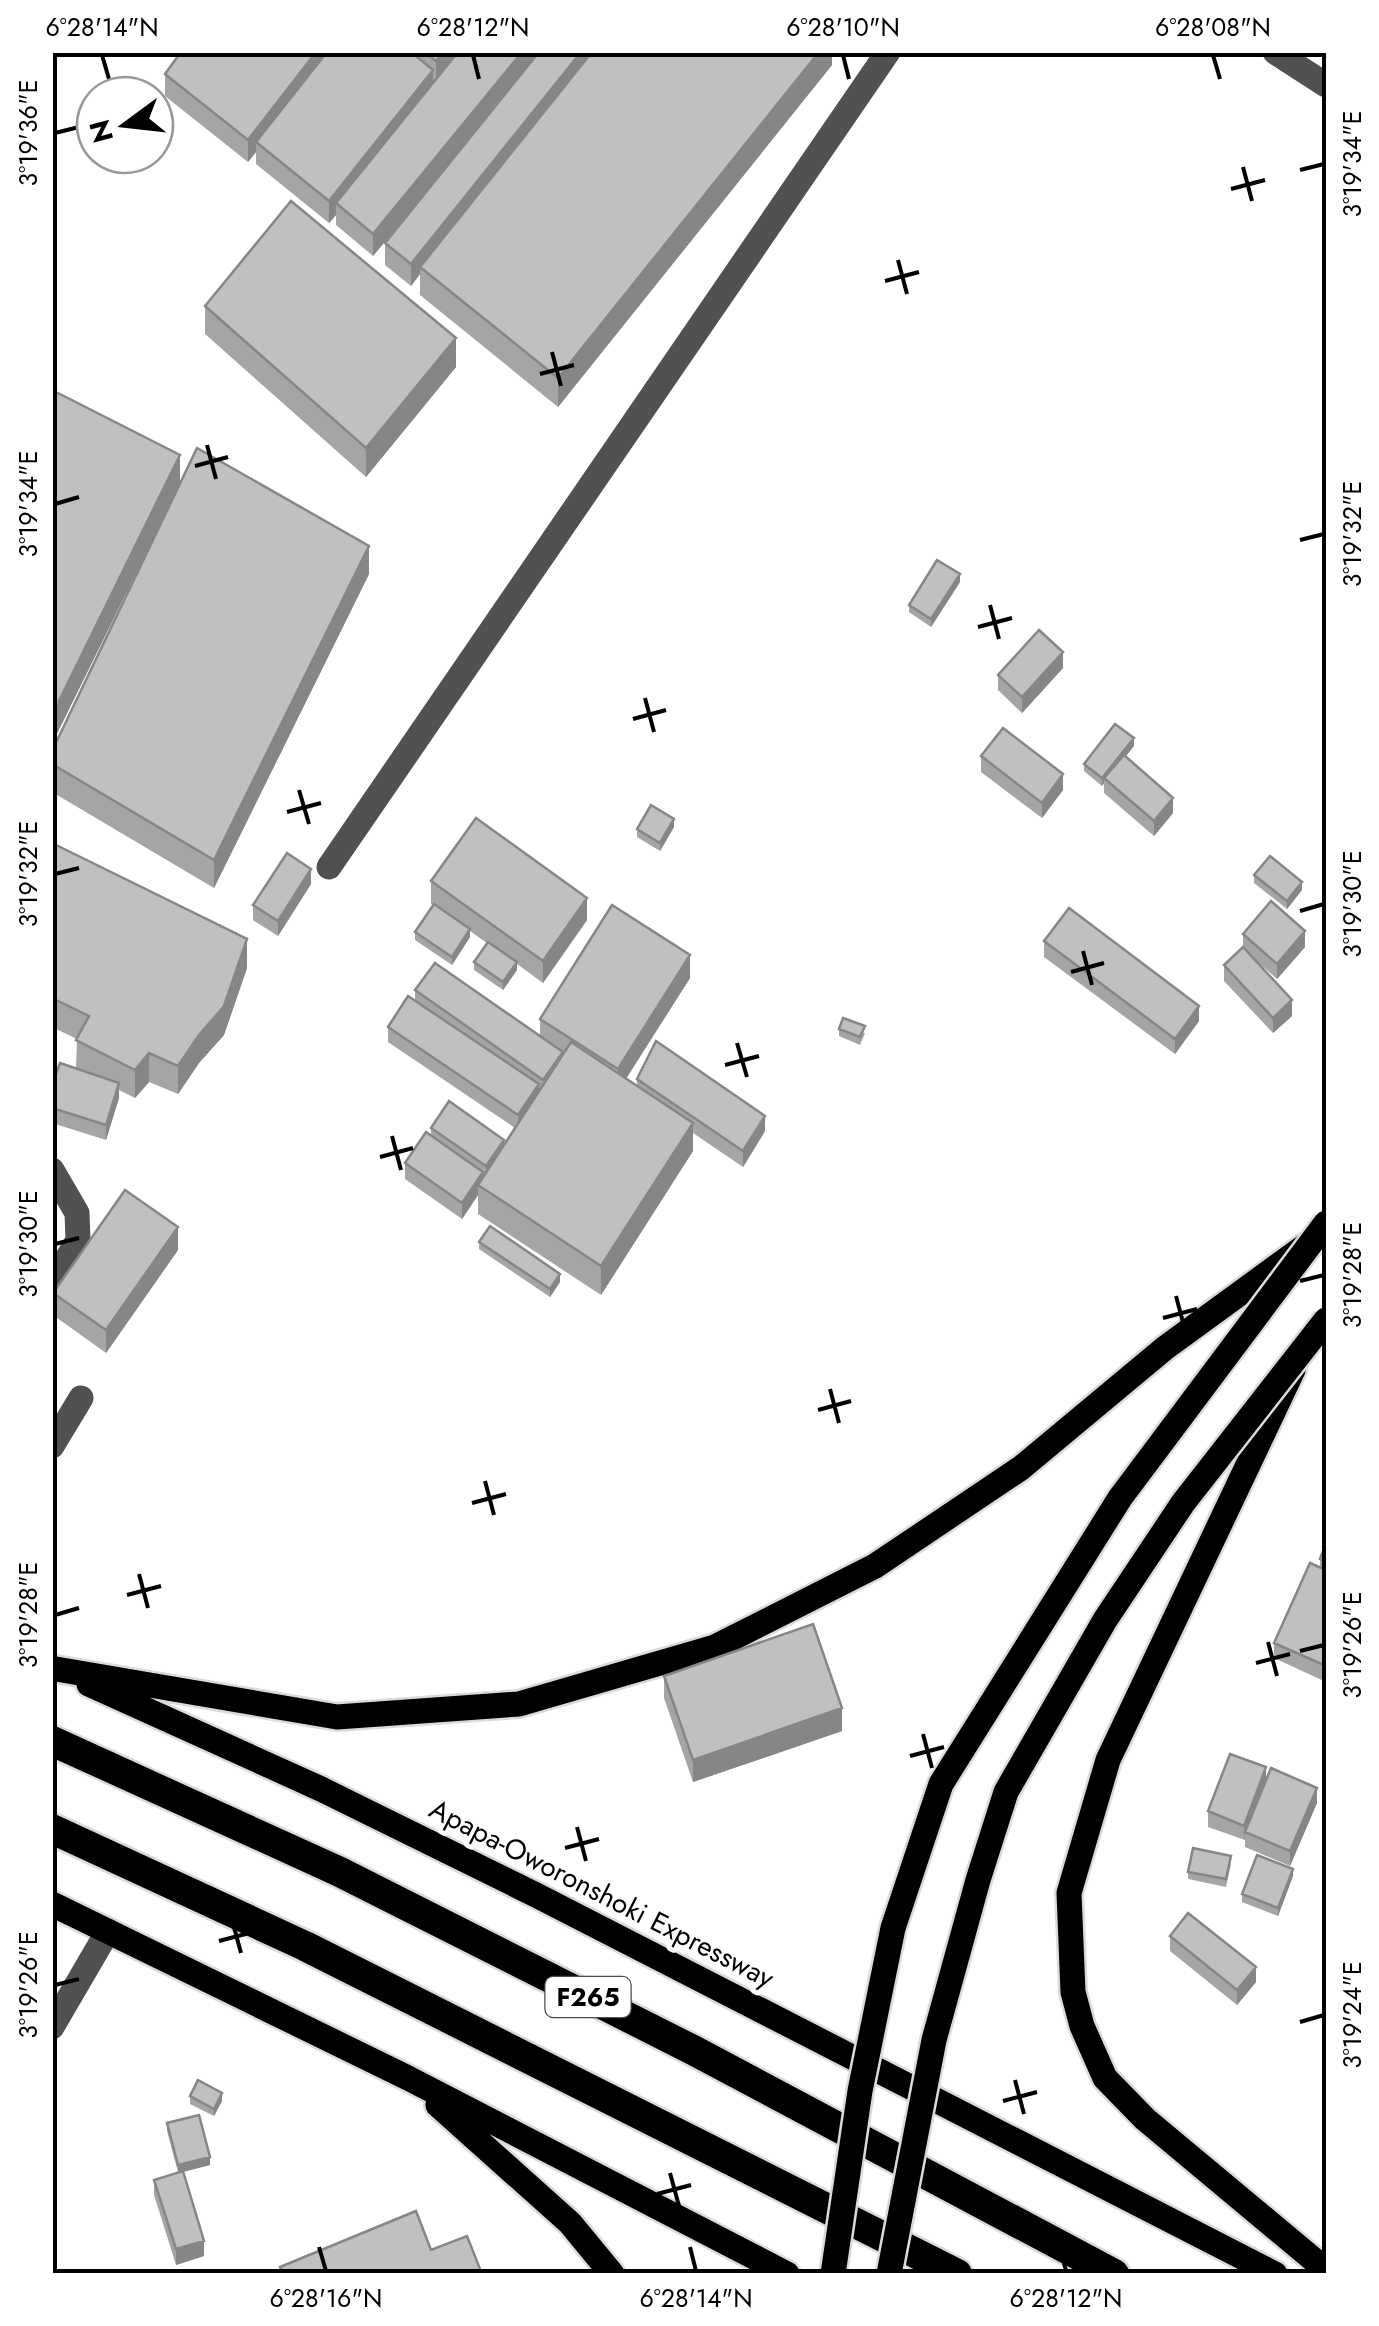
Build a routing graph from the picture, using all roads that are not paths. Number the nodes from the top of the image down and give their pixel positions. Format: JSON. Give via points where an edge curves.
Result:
{"nodes":[{"id":1,"x":888,"y":52,"type":"edge"},
{"id":2,"x":1276,"y":52,"type":"edge"},
{"id":3,"x":1326,"y":85,"type":"edge"},
{"id":4,"x":329,"y":867,"type":"dead end"},
{"id":5,"x":52,"y":1170,"type":"edge"},
{"id":6,"x":1322,"y":1230,"type":"edge"},
{"id":7,"x":52,"y":1284,"type":"edge"},
{"id":8,"x":1326,"y":1320,"type":"edge"},
{"id":9,"x":1300,"y":1356,"type":"junction"},
{"id":10,"x":81,"y":1398,"type":"dead end"},
{"id":11,"x":52,"y":1446,"type":"edge"},
{"id":12,"x":54,"y":1669,"type":"edge"},
{"id":13,"x":52,"y":1741,"type":"edge"},
{"id":14,"x":52,"y":1829,"type":"edge"},
{"id":15,"x":52,"y":1904,"type":"edge"},
{"id":16,"x":108,"y":1931,"type":"junction"},
{"id":17,"x":52,"y":2027,"type":"edge"},
{"id":18,"x":408,"y":2078,"type":"junction"},
{"id":19,"x":1326,"y":2270,"type":"edge"},
{"id":20,"x":612,"y":2274,"type":"edge"},
{"id":21,"x":787,"y":2274,"type":"edge"},
{"id":22,"x":833,"y":2274,"type":"edge"},
{"id":23,"x":889,"y":2274,"type":"edge"},
{"id":24,"x":957,"y":2274,"type":"edge"},
{"id":25,"x":1114,"y":2274,"type":"edge"},
{"id":26,"x":1276,"y":2274,"type":"edge"}],
"edges":[{"from":1,"to":4,"type":"street"},
{"from":2,"to":3,"type":"street"},
{"from":5,"to":7,"type":"street","via":[[76,1213],[78,1240]]},
{"from":6,"to":12,"type":"main road","bridge":true,"via":[[1021,1468],[875,1566],[715,1647],[519,1704],[337,1718]]},
{"from":6,"to":22,"type":"main road","bridge":true,"via":[[1120,1498],[941,1784],[893,1928]]},
{"from":8,"to":9,"type":"main road","bridge":true},
{"from":9,"to":19,"type":"main road","bridge":true,"via":[[1108,1760],[1069,1893],[1073,1992],[1106,2078],[1145,2119]]},
{"from":9,"to":23,"type":"main road","bridge":true,"via":[[1183,1504],[1105,1620],[1006,1792],[934,2040]]},
{"from":10,"to":11,"type":"street"},
{"from":12,"to":26,"type":"main road","name":"Apapa-Oworonshoki Expressway","via":[[536,1895]]},
{"from":13,"to":25,"type":"highway","number":"F265","via":[[340,1872]]},
{"from":14,"to":24,"type":"highway","via":[[305,1946]]},
{"from":15,"to":16,"type":"main road"},
{"from":16,"to":17,"type":"street"},
{"from":16,"to":18,"type":"main road"},
{"from":18,"to":20,"type":"main road","via":[[570,2223]]},
{"from":18,"to":21,"type":"main road"}]}
